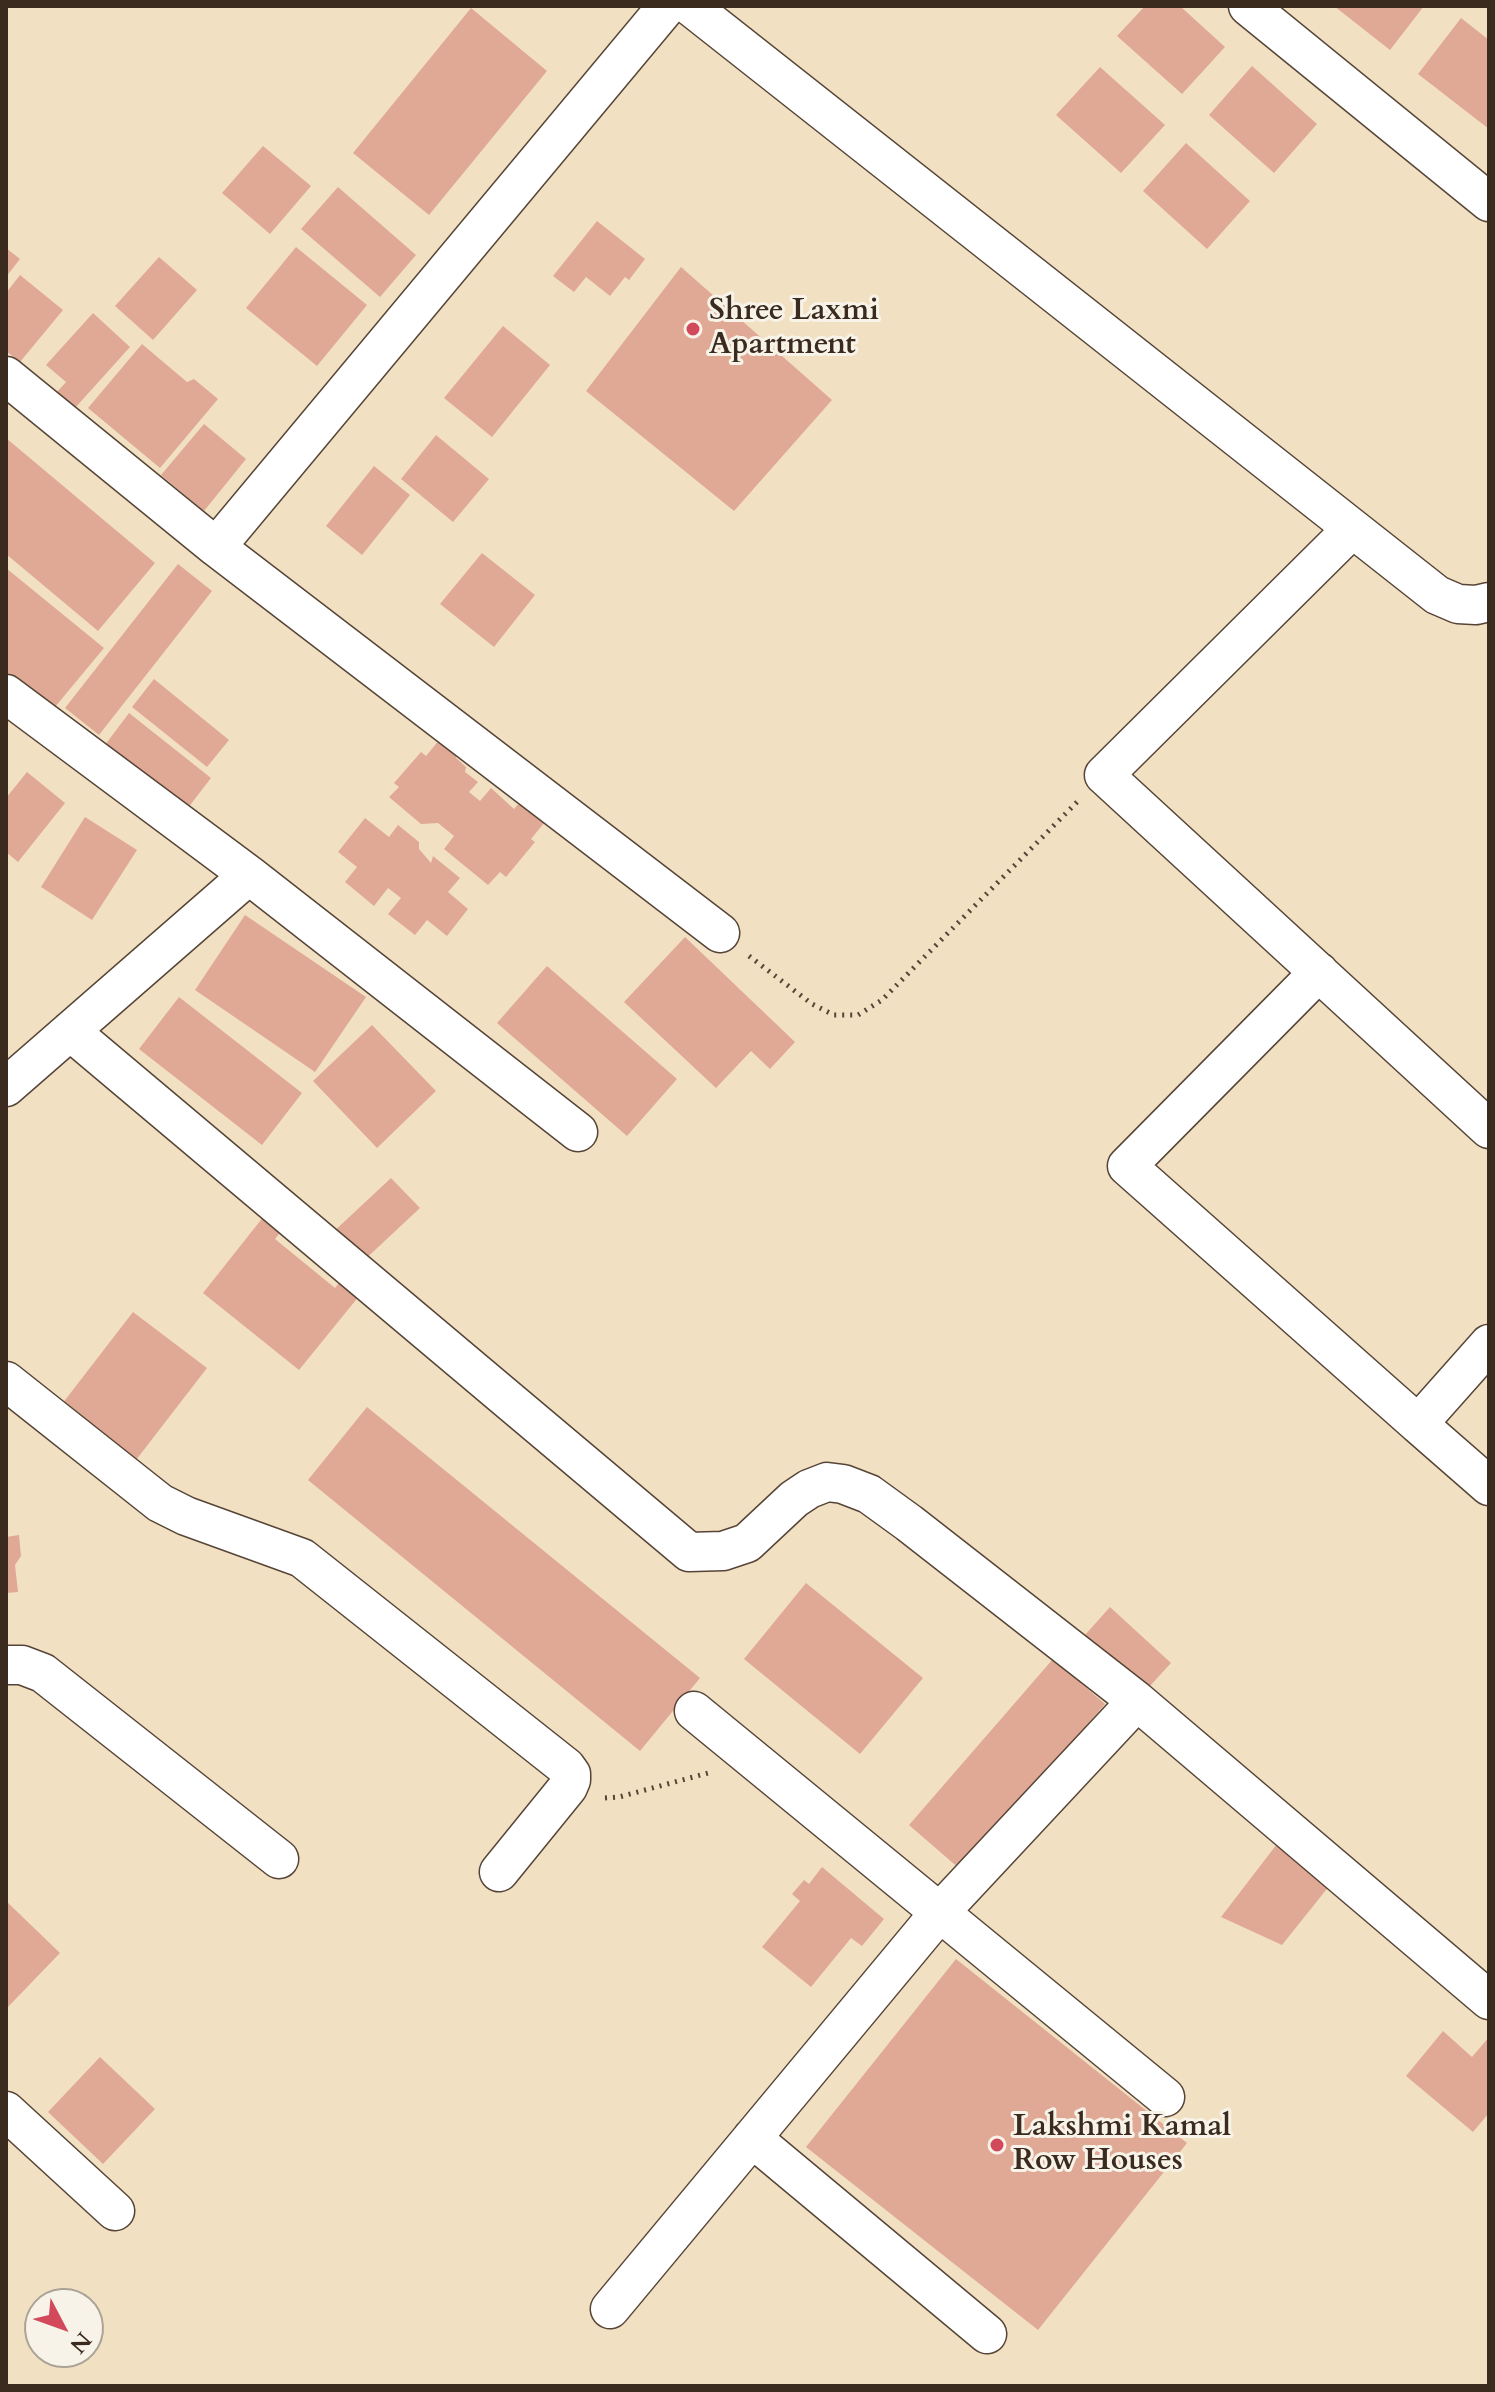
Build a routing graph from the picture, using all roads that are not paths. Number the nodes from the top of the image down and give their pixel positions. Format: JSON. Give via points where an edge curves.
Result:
{"nodes":[{"id":1,"x":667,"y":6,"type":"edge"},
{"id":2,"x":690,"y":6,"type":"edge"},
{"id":3,"x":1248,"y":6,"type":"edge"},
{"id":4,"x":1489,"y":202,"type":"edge"},
{"id":5,"x":6,"y":376,"type":"edge"},
{"id":6,"x":1352,"y":529,"type":"junction"},
{"id":7,"x":216,"y":547,"type":"junction"},
{"id":8,"x":1489,"y":602,"type":"edge"},
{"id":9,"x":6,"y":694,"type":"edge"},
{"id":10,"x":249,"y":875,"type":"junction"},
{"id":11,"x":720,"y":933,"type":"road end"},
{"id":12,"x":1319,"y":972,"type":"junction"},
{"id":13,"x":70,"y":1031,"type":"junction"},
{"id":14,"x":6,"y":1087,"type":"edge"},
{"id":15,"x":1489,"y":1129,"type":"edge"},
{"id":16,"x":578,"y":1132,"type":"dead end"},
{"id":17,"x":1489,"y":1344,"type":"edge"},
{"id":18,"x":6,"y":1381,"type":"edge"},
{"id":19,"x":1418,"y":1424,"type":"junction"},
{"id":20,"x":1489,"y":1486,"type":"edge"},
{"id":21,"x":6,"y":1665,"type":"edge"},
{"id":22,"x":1137,"y":1701,"type":"junction"},
{"id":23,"x":694,"y":1711,"type":"dead end"},
{"id":24,"x":279,"y":1859,"type":"dead end"},
{"id":25,"x":499,"y":1872,"type":"dead end"},
{"id":26,"x":940,"y":1912,"type":"junction"},
{"id":27,"x":1489,"y":2000,"type":"edge"},
{"id":28,"x":1165,"y":2097,"type":"dead end"},
{"id":29,"x":6,"y":2111,"type":"edge"},
{"id":30,"x":752,"y":2138,"type":"junction"},
{"id":31,"x":115,"y":2211,"type":"dead end"},
{"id":32,"x":610,"y":2309,"type":"dead end"},
{"id":33,"x":987,"y":2334,"type":"dead end"}],
"edges":[{"from":1,"to":7,"type":"street"},
{"from":2,"to":6,"type":"street"},
{"from":3,"to":4,"type":"street"},
{"from":5,"to":7,"type":"street"},
{"from":6,"to":8,"type":"street","via":[[1437,595],[1458,604]]},
{"from":6,"to":12,"type":"street","via":[[1104,775]]},
{"from":7,"to":11,"type":"street"},
{"from":9,"to":10,"type":"street"},
{"from":10,"to":13,"type":"street"},
{"from":10,"to":16,"type":"street"},
{"from":12,"to":15,"type":"street"},
{"from":12,"to":19,"type":"street","via":[[1127,1166]]},
{"from":13,"to":14,"type":"street"},
{"from":13,"to":22,"type":"street","via":[[689,1552],[723,1551],[747,1543],[809,1489],[827,1482],[843,1484],[869,1494],[909,1523]]},
{"from":17,"to":19,"type":"street"},
{"from":18,"to":25,"type":"street","via":[[160,1503],[302,1558],[566,1767],[571,1774],[568,1787]]},
{"from":19,"to":20,"type":"street"},
{"from":21,"to":24,"type":"street","via":[[43,1673]]},
{"from":22,"to":26,"type":"street"},
{"from":22,"to":27,"type":"street"},
{"from":23,"to":26,"type":"street"},
{"from":26,"to":28,"type":"street"},
{"from":26,"to":30,"type":"street"},
{"from":29,"to":31,"type":"street"},
{"from":30,"to":32,"type":"street"},
{"from":30,"to":33,"type":"street"}]}
